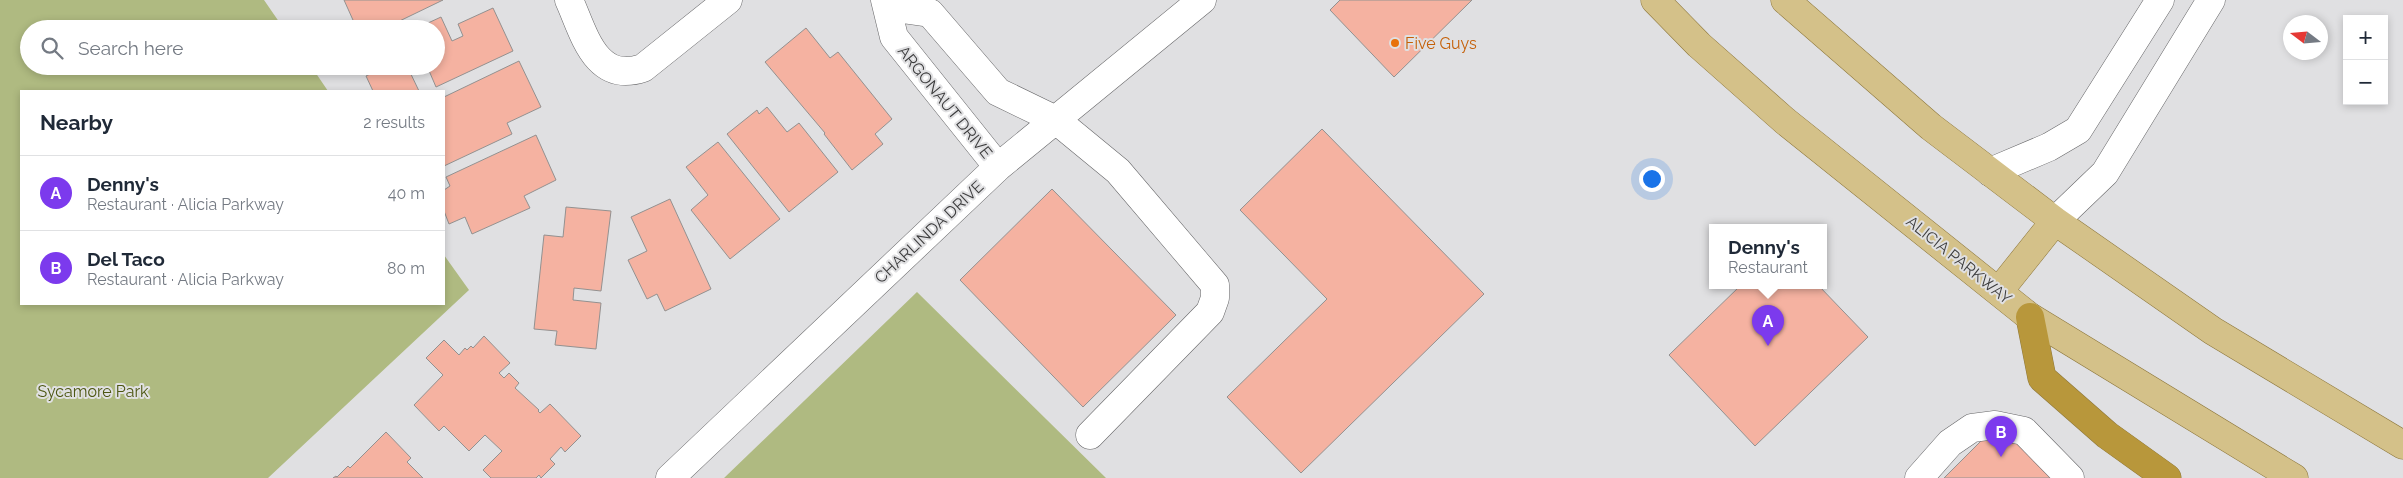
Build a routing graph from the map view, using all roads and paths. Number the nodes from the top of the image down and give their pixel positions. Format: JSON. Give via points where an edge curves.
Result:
{"nodes":[{"id":1,"x":568,"y":0,"type":"edge"},
{"id":2,"x":728,"y":0,"type":"edge"},
{"id":3,"x":1202,"y":0,"type":"edge"},
{"id":4,"x":1655,"y":0,"type":"edge"},
{"id":5,"x":1785,"y":0,"type":"edge"},
{"id":6,"x":2160,"y":0,"type":"edge"},
{"id":7,"x":2211,"y":0,"type":"edge"},
{"id":8,"x":886,"y":3,"type":"edge"},
{"id":9,"x":1056,"y":120,"type":"junction"},
{"id":10,"x":998,"y":167,"type":"junction"},
{"id":11,"x":1990,"y":172,"type":"junction"},
{"id":12,"x":2056,"y":222,"type":"junction"},
{"id":13,"x":1999,"y":292,"type":"junction"},
{"id":14,"x":2030,"y":317,"type":"junction"},
{"id":15,"x":1090,"y":435,"type":"dead end"},
{"id":16,"x":2403,"y":446,"type":"edge"},
{"id":17,"x":670,"y":478,"type":"edge"},
{"id":18,"x":1919,"y":478,"type":"edge"},
{"id":19,"x":2070,"y":478,"type":"edge"},
{"id":20,"x":2167,"y":478,"type":"edge"},
{"id":21,"x":2294,"y":478,"type":"edge"}],
"edges":[{"from":1,"to":2,"type":"street","via":[[596,58],[606,66],[630,72],[643,68]]},
{"from":3,"to":9,"type":"street","name":"CHARLINDA DRIVE"},
{"from":4,"to":13,"type":"main road","name":"ALICIA PARKWAY","via":[[1699,45],[1785,121]]},
{"from":5,"to":11,"type":"main road","via":[[1931,127]]},
{"from":6,"to":11,"type":"street","via":[[2078,130],[2049,147]]},
{"from":7,"to":12,"type":"street","via":[[2105,173]]},
{"from":8,"to":9,"type":"street","name":"ARGONAUT DRIVE","via":[[930,13],[998,92]]},
{"from":8,"to":10,"type":"street","name":"ARGONAUT DRIVE","via":[[894,38]]},
{"from":9,"to":10,"type":"street","name":"CHARLINDA DRIVE"},
{"from":9,"to":15,"type":"street","name":"ARGONAUT DRIVE","via":[[1118,171],[1215,285],[1210,312]]},
{"from":10,"to":17,"type":"street","name":"CHARLINDA DRIVE"},
{"from":11,"to":12,"type":"main road"},
{"from":12,"to":13,"type":"main road"},
{"from":12,"to":16,"type":"main road","via":[[2213,331]]},
{"from":13,"to":14,"type":"main road","name":"ALICIA PARKWAY"},
{"from":14,"to":20,"type":"highway","via":[[2042,378],[2107,435]]},
{"from":14,"to":21,"type":"main road","name":"ALICIA PARKWAY"},
{"from":18,"to":19,"type":"street","via":[[1950,443],[1972,428],[1995,425],[2024,431]]}]}
